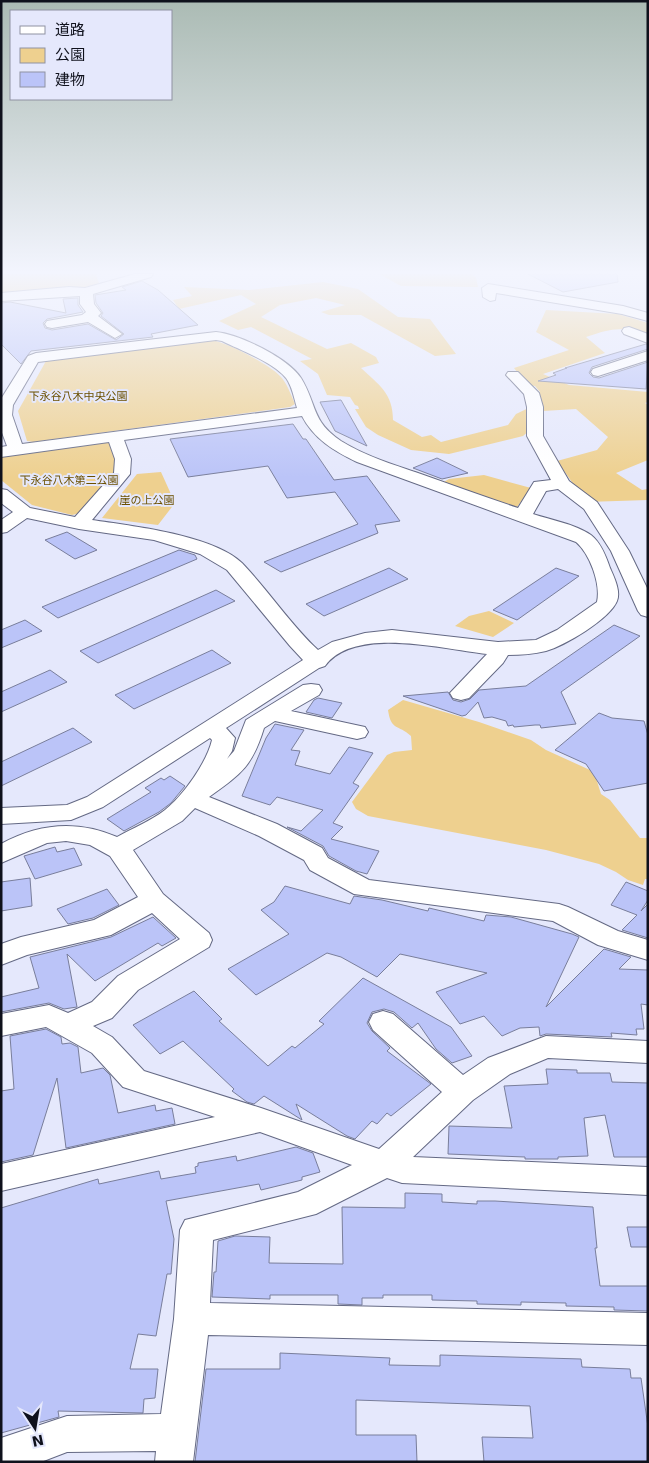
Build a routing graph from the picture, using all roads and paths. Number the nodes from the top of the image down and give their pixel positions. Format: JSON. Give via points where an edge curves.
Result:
{"nodes":[{"id":1,"x":161,"y":342,"type":"edge"},
{"id":2,"x":235,"y":342,"type":"edge"},
{"id":3,"x":648,"y":355,"type":"edge"},
{"id":4,"x":598,"y":372,"type":"dead end"},
{"id":5,"x":512,"y":375,"type":"dead end"},
{"id":6,"x":306,"y":411,"type":"junction"},
{"id":7,"x":114,"y":437,"type":"junction"},
{"id":8,"x":9,"y":451,"type":"edge"},
{"id":9,"x":562,"y":484,"type":"junction"},
{"id":10,"x":1,"y":494,"type":"edge"},
{"id":11,"x":24,"y":512,"type":"junction"},
{"id":12,"x":523,"y":516,"type":"junction"},
{"id":13,"x":79,"y":524,"type":"junction"},
{"id":14,"x":1,"y":528,"type":"edge"},
{"id":15,"x":648,"y":611,"type":"edge"},
{"id":16,"x":500,"y":648,"type":"junction"},
{"id":17,"x":318,"y":662,"type":"junction"},
{"id":18,"x":311,"y":690,"type":"dead end"},
{"id":19,"x":461,"y":693,"type":"dead end"},
{"id":20,"x":272,"y":714,"type":"junction"},
{"id":21,"x":213,"y":729,"type":"junction"},
{"id":22,"x":357,"y":732,"type":"dead end"},
{"id":23,"x":191,"y":798,"type":"junction"},
{"id":24,"x":1,"y":816,"type":"edge"},
{"id":25,"x":117,"y":848,"type":"junction"},
{"id":26,"x":1,"y":855,"type":"edge"},
{"id":27,"x":154,"y":900,"type":"junction"},
{"id":28,"x":648,"y":950,"type":"edge"},
{"id":29,"x":1,"y":955,"type":"edge"},
{"id":30,"x":383,"y":1022,"type":"dead end"},
{"id":31,"x":69,"y":1025,"type":"junction"},
{"id":32,"x":2,"y":1027,"type":"edge"},
{"id":33,"x":648,"y":1052,"type":"edge"},
{"id":34,"x":462,"y":1092,"type":"junction"},
{"id":35,"x":261,"y":1120,"type":"junction"},
{"id":36,"x":384,"y":1165,"type":"junction"},
{"id":37,"x":1,"y":1178,"type":"edge"},
{"id":38,"x":648,"y":1181,"type":"edge"},
{"id":39,"x":192,"y":1318,"type":"junction"},
{"id":40,"x":648,"y":1328,"type":"edge"},
{"id":41,"x":177,"y":1447,"type":"edge"},
{"id":42,"x":1,"y":1457,"type":"edge"}],
"edges":[{"from":1,"to":8,"type":"street","via":[[33,359],[5,405]]},
{"from":2,"to":6,"type":"street","via":[[292,376]]},
{"from":3,"to":4,"type":"street"},
{"from":5,"to":9,"type":"street","via":[[531,393],[535,407],[535,436]]},
{"from":6,"to":7,"type":"street"},
{"from":6,"to":12,"type":"street","via":[[326,439],[346,452]]},
{"from":7,"to":8,"type":"street"},
{"from":7,"to":13,"type":"street","via":[[122,452],[122,474]]},
{"from":9,"to":12,"type":"street","via":[[540,486]]},
{"from":9,"to":15,"type":"street","via":[[591,506],[620,551]]},
{"from":10,"to":11,"type":"street"},
{"from":11,"to":13,"type":"street"},
{"from":11,"to":14,"type":"street"},
{"from":12,"to":16,"type":"street","via":[[589,542],[595,550],[609,595],[605,607],[555,640],[539,646]]},
{"from":13,"to":17,"type":"street","via":[[154,535],[207,550],[234,566],[297,642]]},
{"from":16,"to":17,"type":"street","via":[[392,636],[339,646]]},
{"from":16,"to":19,"type":"street","via":[[496,658]]},
{"from":17,"to":21,"type":"street"},
{"from":18,"to":20,"type":"street"},
{"from":20,"to":22,"type":"street"},
{"from":20,"to":23,"type":"street","via":[[254,725],[245,752],[231,770]]},
{"from":21,"to":23,"type":"street","via":[[224,738],[221,751]]},
{"from":21,"to":24,"type":"street","via":[[95,802],[71,812]]},
{"from":23,"to":25,"type":"street","via":[[173,816]]},
{"from":23,"to":28,"type":"street","via":[[268,830],[313,854],[319,864],[364,888],[559,913],[608,938]]},
{"from":25,"to":26,"type":"street","via":[[103,840],[74,832],[48,833]]},
{"from":25,"to":27,"type":"street"},
{"from":27,"to":29,"type":"street","via":[[102,928],[21,947]]},
{"from":27,"to":31,"type":"street","via":[[199,940],[128,983],[102,1010]]},
{"from":30,"to":34,"type":"street"},
{"from":31,"to":32,"type":"street","via":[[49,1016]]},
{"from":31,"to":35,"type":"street","via":[[102,1045],[134,1079]]},
{"from":33,"to":34,"type":"street","via":[[546,1047],[499,1066]]},
{"from":34,"to":36,"type":"street"},
{"from":35,"to":36,"type":"street"},
{"from":35,"to":37,"type":"street"},
{"from":36,"to":38,"type":"street","via":[[402,1170]]},
{"from":36,"to":39,"type":"street","via":[[304,1204],[198,1230]]},
{"from":39,"to":40,"type":"street"},
{"from":39,"to":41,"type":"street"},
{"from":41,"to":42,"type":"street","via":[[67,1434]]}]}
